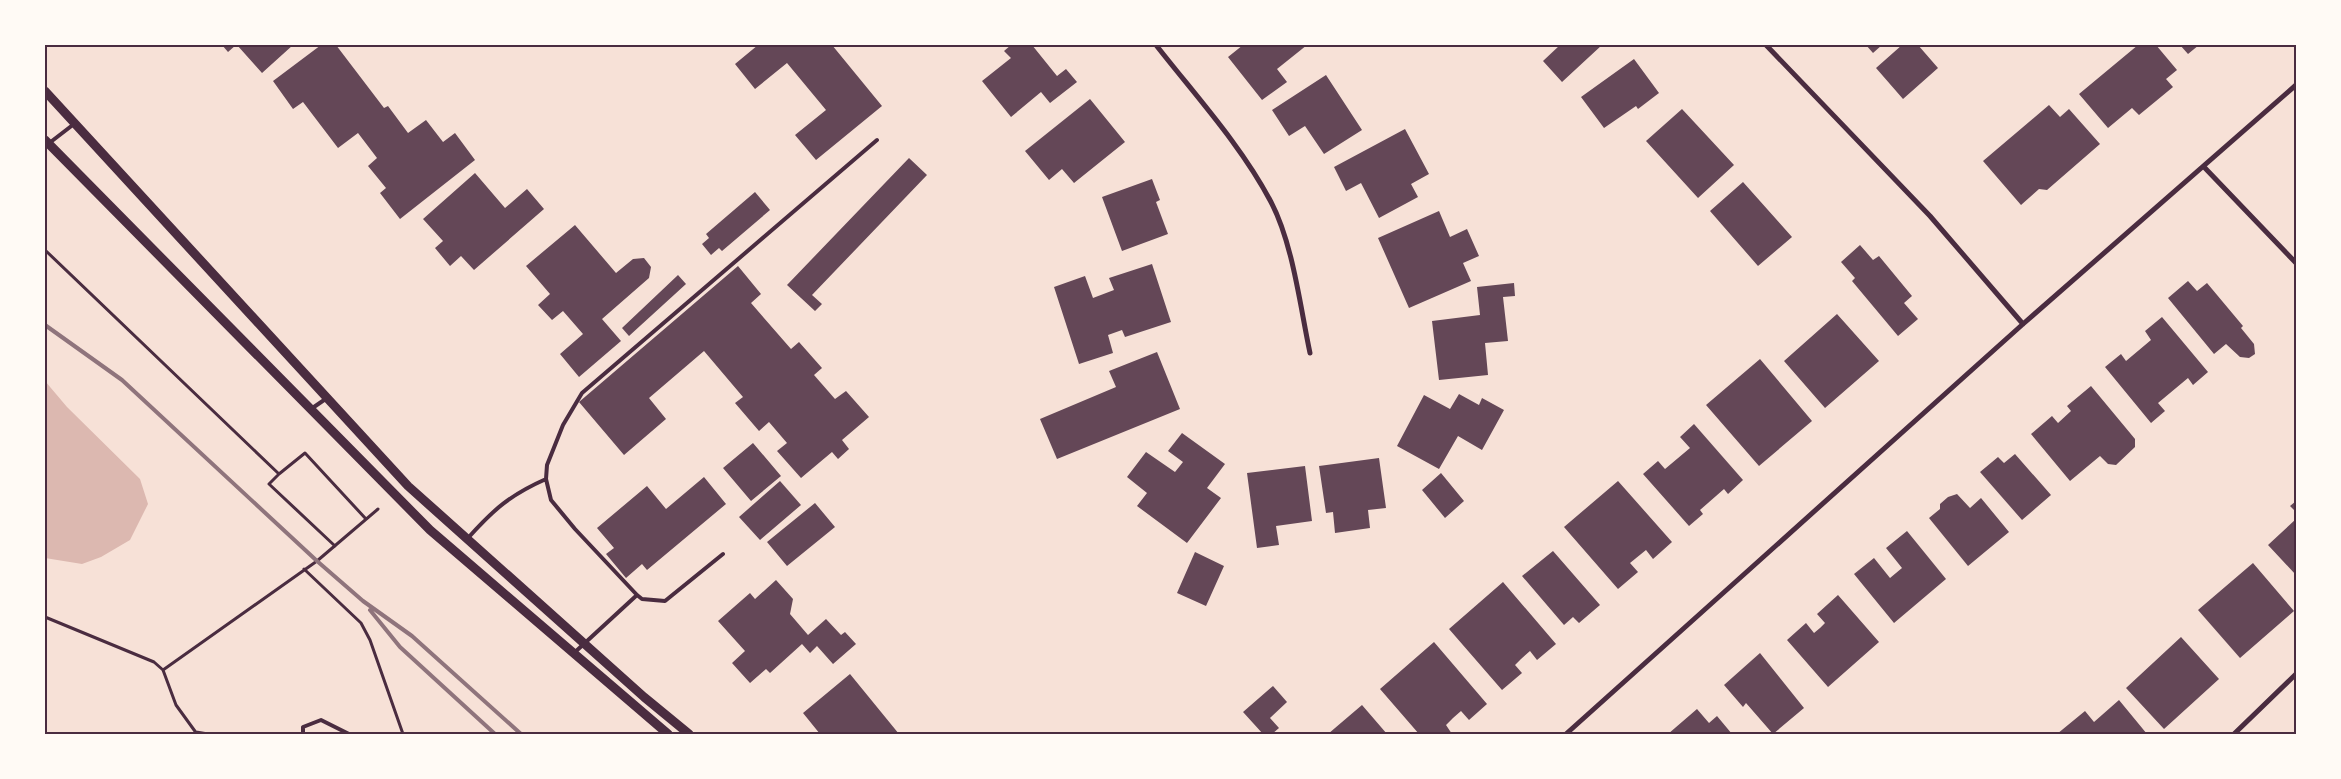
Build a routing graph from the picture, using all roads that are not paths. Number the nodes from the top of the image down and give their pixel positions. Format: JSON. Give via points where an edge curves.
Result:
{"nodes":[{"id":1,"x":1156,"y":45,"type":"edge"},
{"id":2,"x":1766,"y":45,"type":"edge"},
{"id":3,"x":2296,"y":85,"type":"edge"},
{"id":4,"x":45,"y":91,"type":"edge"},
{"id":5,"x":74,"y":124,"type":"junction"},
{"id":6,"x":877,"y":140,"type":"dead end"},
{"id":7,"x":47,"y":142,"type":"edge"},
{"id":8,"x":2204,"y":167,"type":"junction"},
{"id":9,"x":2296,"y":262,"type":"edge"},
{"id":10,"x":2023,"y":324,"type":"junction"},
{"id":11,"x":1310,"y":353,"type":"dead end"},
{"id":12,"x":327,"y":398,"type":"junction"},
{"id":13,"x":311,"y":409,"type":"junction"},
{"id":14,"x":546,"y":479,"type":"junction"},
{"id":15,"x":468,"y":538,"type":"junction"},
{"id":16,"x":724,"y":554,"type":"dead end"},
{"id":17,"x":637,"y":595,"type":"junction"},
{"id":18,"x":585,"y":643,"type":"junction"},
{"id":19,"x":573,"y":654,"type":"junction"},
{"id":20,"x":2296,"y":674,"type":"edge"},
{"id":21,"x":303,"y":734,"type":"edge"},
{"id":22,"x":349,"y":734,"type":"edge"},
{"id":23,"x":668,"y":734,"type":"edge"},
{"id":24,"x":689,"y":734,"type":"edge"},
{"id":25,"x":1566,"y":734,"type":"edge"},
{"id":26,"x":2234,"y":734,"type":"edge"}],
"edges":[{"from":1,"to":11,"type":"street","via":[[1242,154],[1272,203],[1290,255]]},
{"from":2,"to":10,"type":"street","via":[[1930,216]]},
{"from":3,"to":8,"type":"street"},
{"from":4,"to":5,"type":"street"},
{"from":5,"to":7,"type":"lane"},
{"from":5,"to":12,"type":"street"},
{"from":6,"to":14,"type":"lane","via":[[582,393],[563,425],[547,465]]},
{"from":7,"to":13,"type":"street"},
{"from":8,"to":9,"type":"street"},
{"from":8,"to":10,"type":"street"},
{"from":10,"to":25,"type":"street"},
{"from":12,"to":13,"type":"lane"},
{"from":12,"to":15,"type":"street","via":[[408,486]]},
{"from":13,"to":19,"type":"street","via":[[430,530]]},
{"from":14,"to":15,"type":"lane","via":[[495,508]]},
{"from":14,"to":17,"type":"lane","via":[[552,500],[569,522]]},
{"from":15,"to":18,"type":"street"},
{"from":16,"to":17,"type":"lane","via":[[665,601],[642,599]]},
{"from":17,"to":18,"type":"lane"},
{"from":18,"to":19,"type":"lane"},
{"from":18,"to":24,"type":"street","via":[[644,698]]},
{"from":19,"to":23,"type":"street"},
{"from":20,"to":26,"type":"street"},
{"from":21,"to":22,"type":"lane","via":[[302,727],[321,720]]}]}
